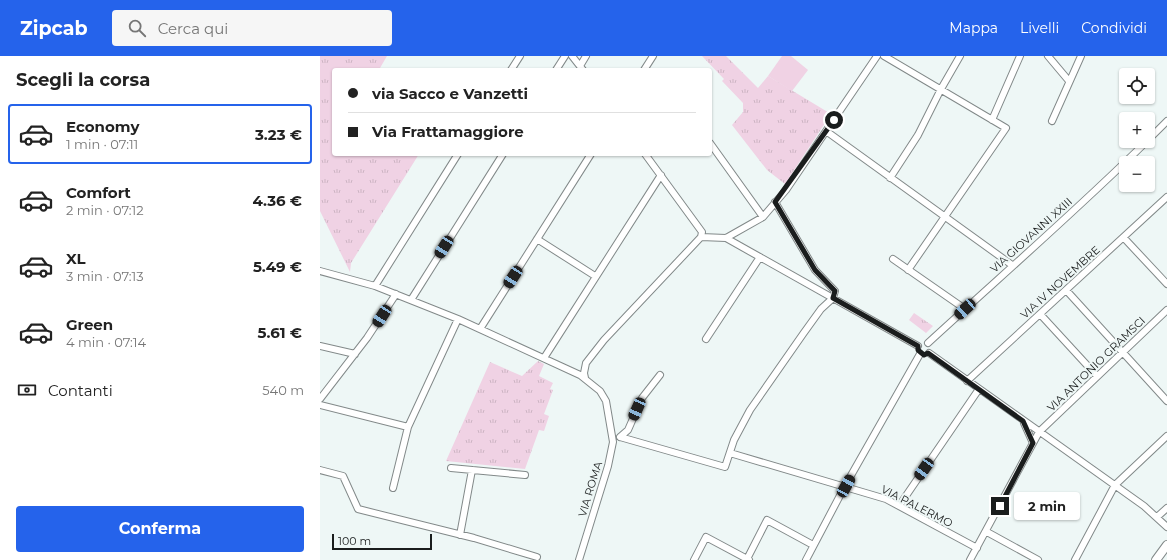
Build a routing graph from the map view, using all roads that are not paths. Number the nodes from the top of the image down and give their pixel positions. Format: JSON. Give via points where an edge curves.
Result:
{"nodes":[{"id":1,"x":520,"y":56,"type":"edge"},
{"id":2,"x":564,"y":56,"type":"edge"},
{"id":3,"x":572,"y":56,"type":"edge"},
{"id":4,"x":586,"y":56,"type":"edge"},
{"id":5,"x":653,"y":56,"type":"edge"},
{"id":6,"x":877,"y":56,"type":"edge"},
{"id":7,"x":884,"y":56,"type":"edge"},
{"id":8,"x":960,"y":56,"type":"edge"},
{"id":9,"x":1048,"y":56,"type":"edge"},
{"id":10,"x":1081,"y":56,"type":"edge"},
{"id":11,"x":1018,"y":57,"type":"edge"},
{"id":12,"x":512,"y":68,"type":"edge"},
{"id":13,"x":557,"y":68,"type":"edge"},
{"id":14,"x":581,"y":68,"type":"edge"},
{"id":15,"x":645,"y":68,"type":"edge"},
{"id":16,"x":1069,"y":81,"type":"junction"},
{"id":17,"x":941,"y":89,"type":"junction"},
{"id":18,"x":992,"y":120,"type":"junction"},
{"id":19,"x":1052,"y":121,"type":"dead end"},
{"id":20,"x":1165,"y":124,"type":"edge"},
{"id":21,"x":826,"y":131,"type":"junction"},
{"id":22,"x":1167,"y":131,"type":"edge"},
{"id":23,"x":1155,"y":133,"type":"edge"},
{"id":24,"x":712,"y":146,"type":"edge"},
{"id":25,"x":1139,"y":148,"type":"edge"},
{"id":26,"x":457,"y":156,"type":"edge"},
{"id":27,"x":502,"y":156,"type":"edge"},
{"id":28,"x":590,"y":156,"type":"edge"},
{"id":29,"x":647,"y":156,"type":"edge"},
{"id":30,"x":661,"y":175,"type":"junction"},
{"id":31,"x":890,"y":178,"type":"junction"},
{"id":32,"x":1167,"y":197,"type":"edge"},
{"id":33,"x":775,"y":202,"type":"junction"},
{"id":34,"x":944,"y":216,"type":"junction"},
{"id":35,"x":763,"y":217,"type":"junction"},
{"id":36,"x":701,"y":237,"type":"junction"},
{"id":37,"x":726,"y":238,"type":"junction"},
{"id":38,"x":1124,"y":238,"type":"junction"},
{"id":39,"x":537,"y":239,"type":"junction"},
{"id":40,"x":760,"y":257,"type":"junction"},
{"id":41,"x":893,"y":259,"type":"dead end"},
{"id":42,"x":1012,"y":265,"type":"junction"},
{"id":43,"x":908,"y":270,"type":"junction"},
{"id":44,"x":320,"y":271,"type":"edge"},
{"id":45,"x":819,"y":274,"type":"junction"},
{"id":46,"x":595,"y":276,"type":"junction"},
{"id":47,"x":1167,"y":284,"type":"edge"},
{"id":48,"x":375,"y":286,"type":"junction"},
{"id":49,"x":812,"y":286,"type":"junction"},
{"id":50,"x":1066,"y":290,"type":"junction"},
{"id":51,"x":396,"y":294,"type":"junction"},
{"id":52,"x":833,"y":298,"type":"junction"},
{"id":53,"x":411,"y":300,"type":"junction"},
{"id":54,"x":965,"y":309,"type":"junction"},
{"id":55,"x":1167,"y":310,"type":"edge"},
{"id":56,"x":1040,"y":314,"type":"junction"},
{"id":57,"x":458,"y":319,"type":"junction"},
{"id":58,"x":480,"y":328,"type":"junction"},
{"id":59,"x":706,"y":339,"type":"dead end"},
{"id":60,"x":928,"y":343,"type":"junction"},
{"id":61,"x":320,"y":346,"type":"edge"},
{"id":62,"x":918,"y":346,"type":"junction"},
{"id":63,"x":1122,"y":352,"type":"junction"},
{"id":64,"x":928,"y":353,"type":"junction"},
{"id":65,"x":355,"y":354,"type":"junction"},
{"id":66,"x":920,"y":354,"type":"junction"},
{"id":67,"x":544,"y":358,"type":"junction"},
{"id":68,"x":660,"y":375,"type":"dead end"},
{"id":69,"x":1097,"y":376,"type":"junction"},
{"id":70,"x":585,"y":378,"type":"junction"},
{"id":71,"x":967,"y":381,"type":"junction"},
{"id":72,"x":979,"y":389,"type":"junction"},
{"id":73,"x":320,"y":399,"type":"edge"},
{"id":74,"x":1167,"y":401,"type":"edge"},
{"id":75,"x":320,"y":405,"type":"edge"},
{"id":76,"x":1023,"y":421,"type":"junction"},
{"id":77,"x":408,"y":427,"type":"junction"},
{"id":78,"x":1038,"y":432,"type":"junction"},
{"id":79,"x":1167,"y":436,"type":"edge"},
{"id":80,"x":613,"y":437,"type":"junction"},
{"id":81,"x":620,"y":437,"type":"junction"},
{"id":82,"x":1033,"y":443,"type":"junction"},
{"id":83,"x":730,"y":453,"type":"junction"},
{"id":84,"x":451,"y":468,"type":"dead end"},
{"id":85,"x":320,"y":470,"type":"edge"},
{"id":86,"x":472,"y":470,"type":"junction"},
{"id":87,"x":525,"y":475,"type":"dead end"},
{"id":88,"x":1115,"y":485,"type":"junction"},
{"id":89,"x":846,"y":486,"type":"junction"},
{"id":90,"x":393,"y":488,"type":"dead end"},
{"id":91,"x":899,"y":506,"type":"junction"},
{"id":92,"x":1167,"y":508,"type":"edge"},
{"id":93,"x":1157,"y":517,"type":"junction"},
{"id":94,"x":1167,"y":527,"type":"edge"},
{"id":95,"x":986,"y":532,"type":"junction"},
{"id":96,"x":460,"y":535,"type":"junction"},
{"id":97,"x":813,"y":545,"type":"junction"},
{"id":98,"x":1167,"y":545,"type":"edge"},
{"id":99,"x":977,"y":548,"type":"junction"},
{"id":100,"x":537,"y":557,"type":"dead end"},
{"id":101,"x":748,"y":559,"type":"edge"},
{"id":102,"x":578,"y":560,"type":"edge"},
{"id":103,"x":694,"y":560,"type":"edge"},
{"id":104,"x":806,"y":560,"type":"edge"},
{"id":105,"x":970,"y":560,"type":"edge"},
{"id":106,"x":1038,"y":560,"type":"edge"},
{"id":107,"x":1075,"y":560,"type":"edge"},
{"id":108,"x":1156,"y":560,"type":"edge"}],
"edges":[{"from":1,"to":12,"type":"street"},
{"from":2,"to":13,"type":"street"},
{"from":3,"to":14,"type":"street"},
{"from":4,"to":14,"type":"street"},
{"from":5,"to":15,"type":"street"},
{"from":6,"to":21,"type":"street"},
{"from":7,"to":17,"type":"street"},
{"from":8,"to":17,"type":"street"},
{"from":9,"to":16,"type":"street"},
{"from":10,"to":16,"type":"street"},
{"from":11,"to":18,"type":"street"},
{"from":16,"to":19,"type":"street"},
{"from":17,"to":18,"type":"street"},
{"from":17,"to":31,"type":"street","via":[[918,135]]},
{"from":18,"to":34,"type":"street","via":[[1006,128]]},
{"from":20,"to":22,"type":"street"},
{"from":20,"to":23,"type":"street","name":"VIA GIOVANNI XXIII"},
{"from":21,"to":31,"type":"street"},
{"from":21,"to":33,"type":"street"},
{"from":24,"to":35,"type":"street"},
{"from":25,"to":42,"type":"street","name":"VIA GIOVANNI XXIII","via":[[1074,211]]},
{"from":26,"to":48,"type":"street"},
{"from":27,"to":53,"type":"street"},
{"from":28,"to":39,"type":"street"},
{"from":29,"to":30,"type":"street"},
{"from":30,"to":36,"type":"street","via":[[702,232]]},
{"from":30,"to":46,"type":"street"},
{"from":31,"to":34,"type":"street"},
{"from":32,"to":38,"type":"street","name":"VIA IV NOVEMBRE"},
{"from":33,"to":35,"type":"street"},
{"from":33,"to":45,"type":"street"},
{"from":34,"to":42,"type":"street"},
{"from":34,"to":43,"type":"street"},
{"from":35,"to":37,"type":"street"},
{"from":36,"to":37,"type":"street"},
{"from":36,"to":70,"type":"street","via":[[604,340],[586,362]]},
{"from":37,"to":40,"type":"street"},
{"from":38,"to":47,"type":"street"},
{"from":38,"to":50,"type":"street","name":"VIA IV NOVEMBRE"},
{"from":39,"to":46,"type":"street"},
{"from":39,"to":58,"type":"street"},
{"from":40,"to":49,"type":"street"},
{"from":40,"to":59,"type":"street"},
{"from":41,"to":43,"type":"street"},
{"from":42,"to":54,"type":"street","name":"VIA GIOVANNI XXIII"},
{"from":43,"to":54,"type":"street"},
{"from":44,"to":48,"type":"street","name":"VIA ROMA"},
{"from":45,"to":49,"type":"street"},
{"from":45,"to":52,"type":"street","via":[[835,291]]},
{"from":46,"to":67,"type":"street"},
{"from":48,"to":51,"type":"street","name":"VIA ROMA"},
{"from":49,"to":52,"type":"street"},
{"from":50,"to":56,"type":"street","name":"VIA IV NOVEMBRE"},
{"from":50,"to":63,"type":"street"},
{"from":51,"to":53,"type":"street","name":"VIA ROMA"},
{"from":51,"to":65,"type":"street"},
{"from":52,"to":62,"type":"street"},
{"from":52,"to":83,"type":"street","via":[[803,334],[750,410]]},
{"from":53,"to":57,"type":"street","name":"VIA ROMA"},
{"from":54,"to":60,"type":"street","name":"VIA GIOVANNI XXIII"},
{"from":55,"to":63,"type":"street","name":"VIA ANTONIO GRAMSCI"},
{"from":56,"to":69,"type":"street"},
{"from":56,"to":71,"type":"street","name":"VIA IV NOVEMBRE"},
{"from":57,"to":58,"type":"street","name":"VIA ROMA"},
{"from":57,"to":77,"type":"street"},
{"from":58,"to":67,"type":"street","name":"VIA ROMA"},
{"from":60,"to":62,"type":"street","via":[[922,342]]},
{"from":60,"to":64,"type":"street","via":[[931,349]]},
{"from":61,"to":65,"type":"street"},
{"from":62,"to":66,"type":"street"},
{"from":63,"to":69,"type":"street","name":"VIA ANTONIO GRAMSCI"},
{"from":63,"to":74,"type":"street"},
{"from":64,"to":66,"type":"street"},
{"from":64,"to":71,"type":"street"},
{"from":65,"to":73,"type":"street"},
{"from":66,"to":89,"type":"street"},
{"from":67,"to":70,"type":"street","name":"VIA ROMA"},
{"from":68,"to":81,"type":"street","via":[[642,398],[628,430]]},
{"from":69,"to":78,"type":"street","name":"VIA ANTONIO GRAMSCI"},
{"from":70,"to":80,"type":"street","name":"VIA ROMA","via":[[600,391],[606,401]]},
{"from":71,"to":72,"type":"street"},
{"from":72,"to":76,"type":"street"},
{"from":72,"to":91,"type":"street"},
{"from":75,"to":77,"type":"street"},
{"from":76,"to":78,"type":"street"},
{"from":76,"to":82,"type":"street"},
{"from":77,"to":90,"type":"street"},
{"from":78,"to":82,"type":"street"},
{"from":78,"to":88,"type":"street"},
{"from":79,"to":88,"type":"street"},
{"from":80,"to":81,"type":"street","via":[[617,433]]},
{"from":80,"to":102,"type":"street","name":"VIA ROMA","via":[[608,466]]},
{"from":81,"to":83,"type":"street","via":[[725,467]]},
{"from":82,"to":95,"type":"street"},
{"from":83,"to":89,"type":"street","name":"VIA PALERMO"},
{"from":84,"to":86,"type":"street"},
{"from":85,"to":96,"type":"street","via":[[343,476],[358,509]]},
{"from":86,"to":87,"type":"street"},
{"from":86,"to":96,"type":"street"},
{"from":88,"to":93,"type":"street"},
{"from":88,"to":107,"type":"street"},
{"from":89,"to":91,"type":"street","name":"VIA PALERMO"},
{"from":89,"to":97,"type":"street"},
{"from":91,"to":99,"type":"street","name":"VIA PALERMO"},
{"from":92,"to":93,"type":"street"},
{"from":93,"to":94,"type":"street"},
{"from":95,"to":99,"type":"street"},
{"from":95,"to":106,"type":"street"},
{"from":96,"to":100,"type":"street"},
{"from":97,"to":101,"type":"street","via":[[767,520]]},
{"from":97,"to":104,"type":"street"},
{"from":98,"to":108,"type":"street"},
{"from":99,"to":105,"type":"street"},
{"from":101,"to":103,"type":"street","via":[[706,537]]}]}
